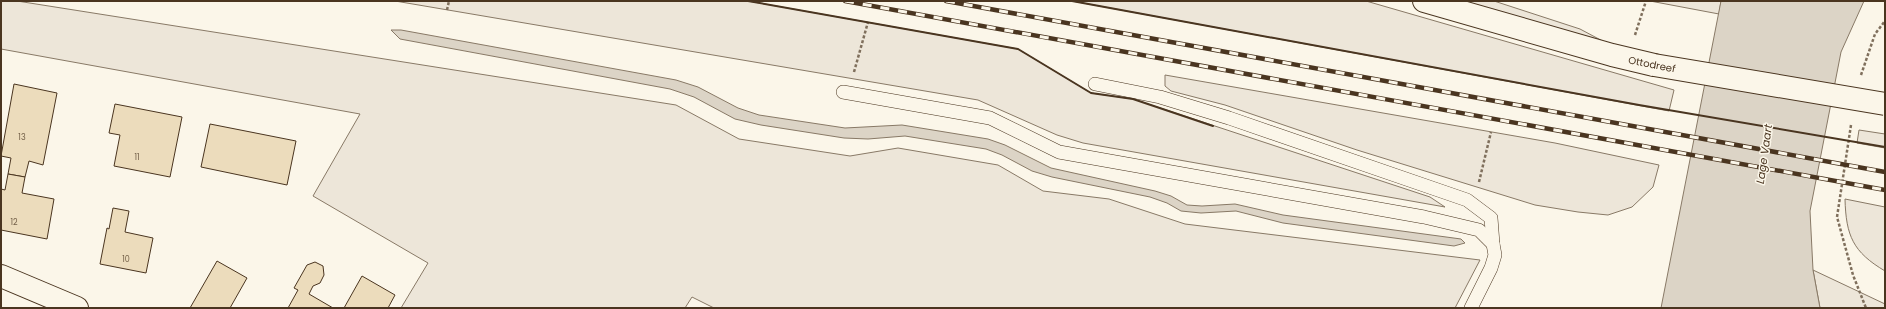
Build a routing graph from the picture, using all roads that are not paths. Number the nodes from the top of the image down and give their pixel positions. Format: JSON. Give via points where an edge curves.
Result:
{"nodes":[{"id":1,"x":1424,"y":1,"type":"edge"},
{"id":2,"x":1095,"y":84,"type":"dead end"},
{"id":3,"x":843,"y":92,"type":"dead end"},
{"id":4,"x":1885,"y":104,"type":"edge"},
{"id":5,"x":1493,"y":244,"type":"junction"},
{"id":6,"x":1,"y":276,"type":"edge"},
{"id":7,"x":77,"y":308,"type":"edge"},
{"id":8,"x":1471,"y":308,"type":"edge"}],
"edges":[{"from":1,"to":4,"type":"street","name":"Ottodreef","bridge":true,"via":[[1612,56]]},
{"from":2,"to":5,"type":"lane","via":[[1160,97],[1229,118],[1467,200],[1490,218]]},
{"from":3,"to":5,"type":"lane","via":[[990,118],[1060,152],[1424,217],[1479,230]]},
{"from":5,"to":8,"type":"lane","via":[[1495,255],[1491,268]]},
{"from":6,"to":7,"type":"street"}]}
